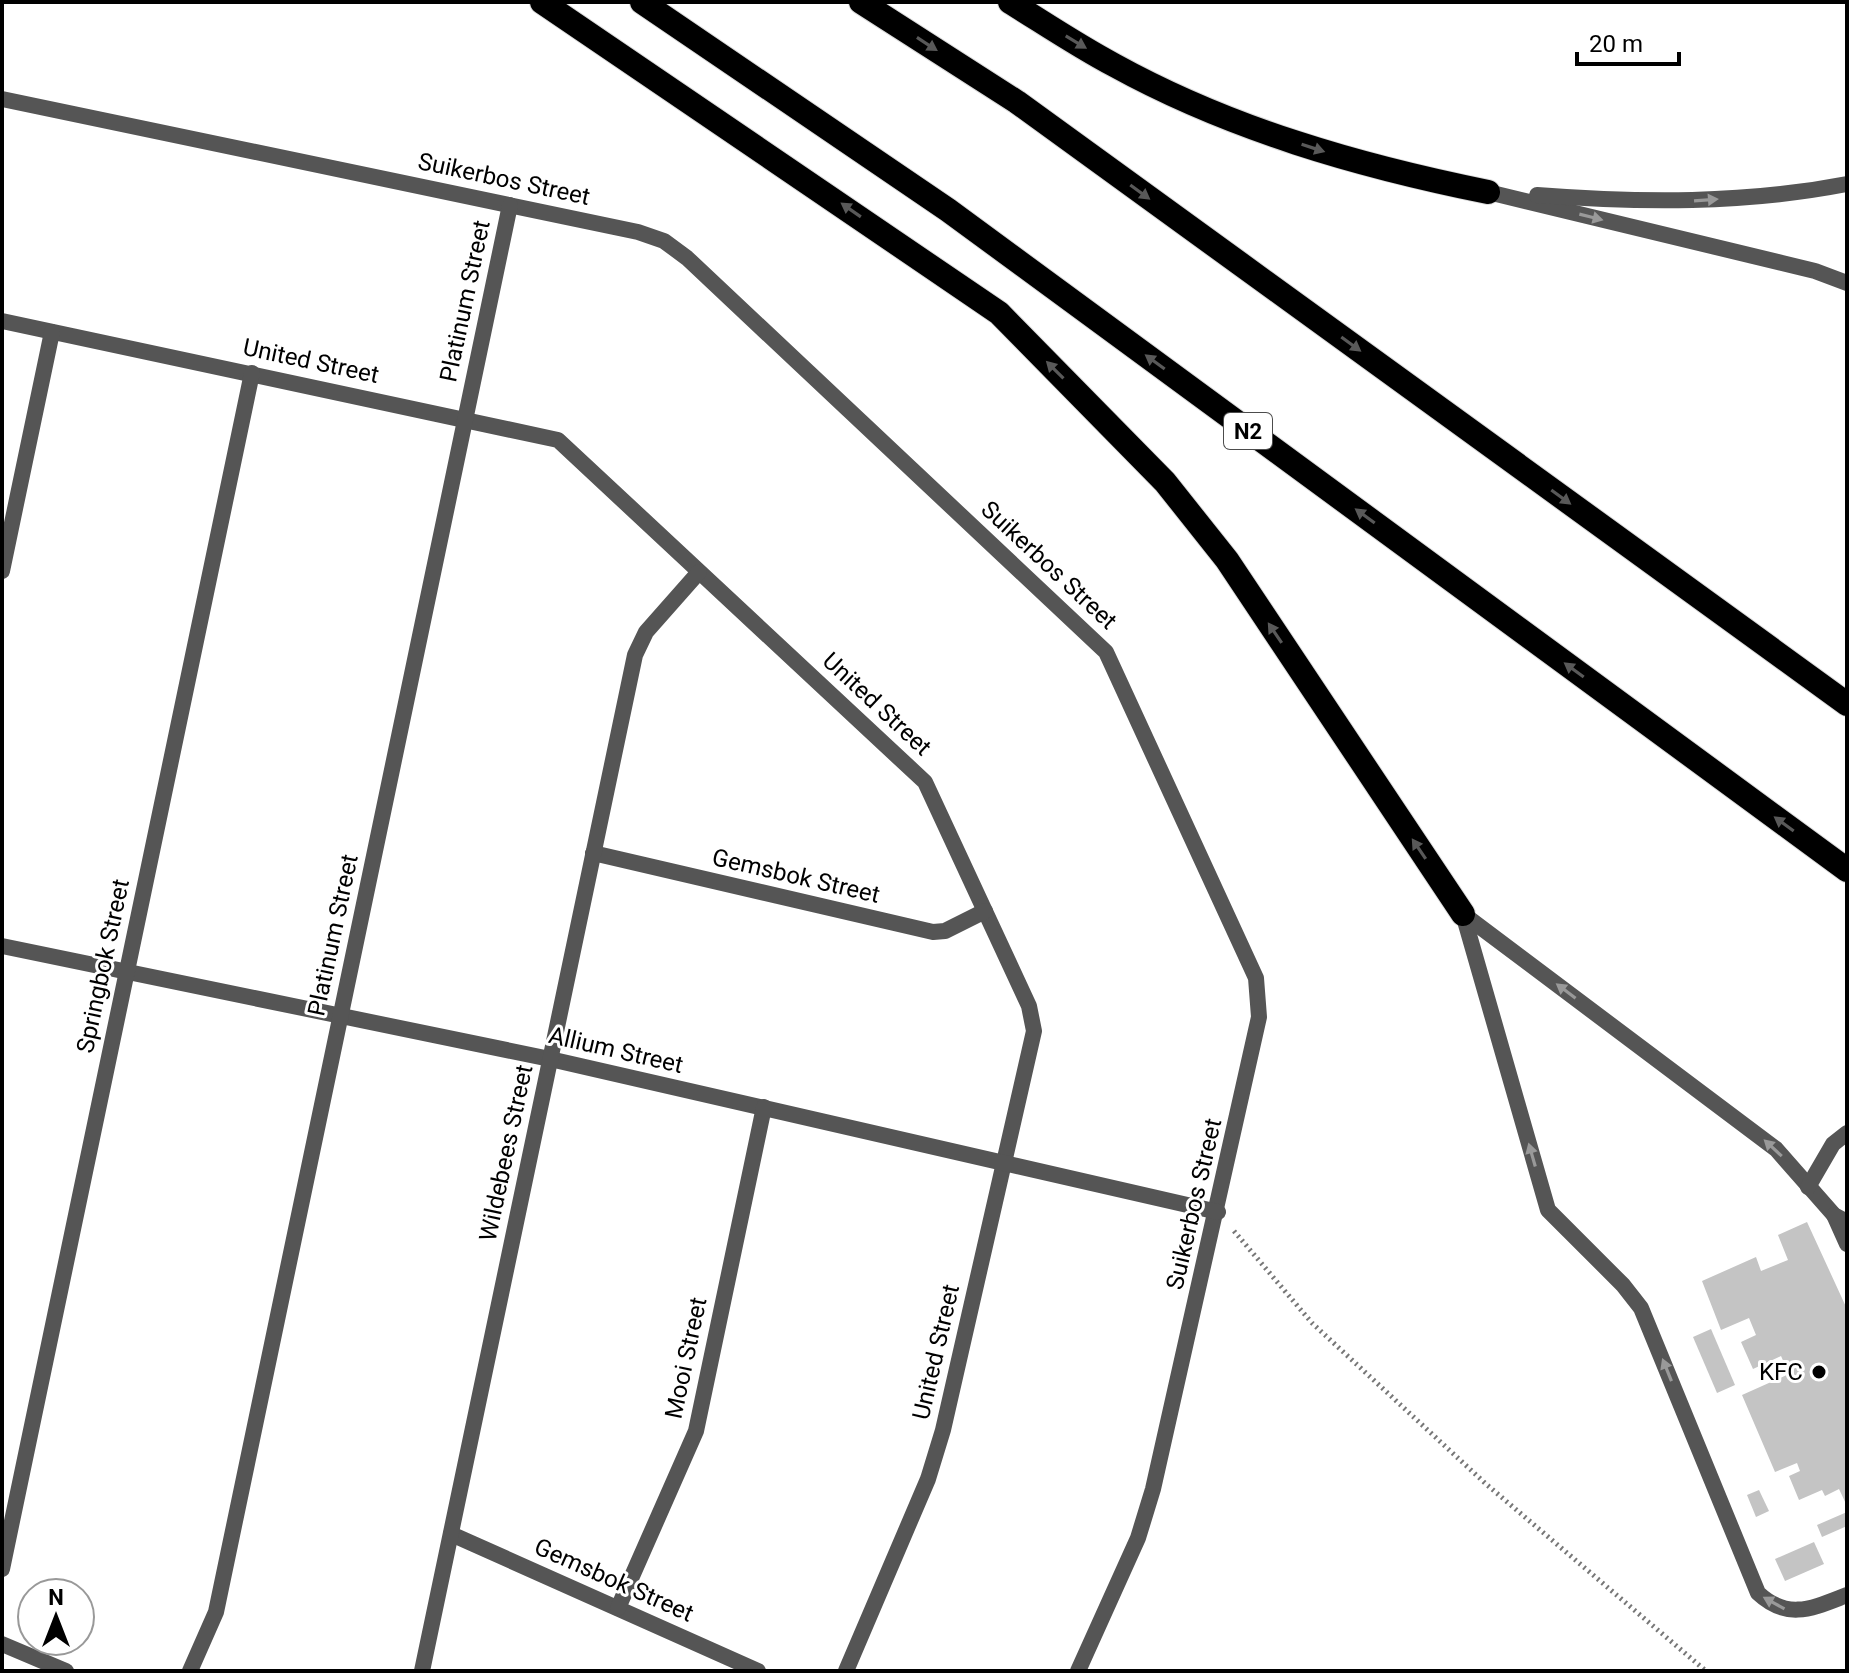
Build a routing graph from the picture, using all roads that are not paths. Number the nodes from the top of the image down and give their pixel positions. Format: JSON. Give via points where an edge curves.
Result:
{"nodes":[{"id":1,"x":542,"y":2,"type":"edge"},
{"id":2,"x":642,"y":2,"type":"edge"},
{"id":3,"x":861,"y":2,"type":"edge"},
{"id":4,"x":1010,"y":2,"type":"edge"},
{"id":5,"x":2,"y":99,"type":"edge"},
{"id":6,"x":1847,"y":184,"type":"edge"},
{"id":7,"x":1488,"y":192,"type":"junction"},
{"id":8,"x":510,"y":205,"type":"junction"},
{"id":9,"x":1847,"y":283,"type":"edge"},
{"id":10,"x":2,"y":321,"type":"edge"},
{"id":11,"x":52,"y":332,"type":"junction"},
{"id":12,"x":252,"y":373,"type":"junction"},
{"id":13,"x":465,"y":417,"type":"junction"},
{"id":14,"x":6,"y":531,"type":"edge"},
{"id":15,"x":2,"y":571,"type":"edge"},
{"id":16,"x":699,"y":572,"type":"junction"},
{"id":17,"x":1847,"y":704,"type":"edge"},
{"id":18,"x":593,"y":853,"type":"junction"},
{"id":19,"x":1847,"y":870,"type":"edge"},
{"id":20,"x":985,"y":911,"type":"junction"},
{"id":21,"x":1463,"y":914,"type":"junction"},
{"id":22,"x":2,"y":946,"type":"edge"},
{"id":23,"x":127,"y":972,"type":"junction"},
{"id":24,"x":341,"y":1016,"type":"junction"},
{"id":25,"x":550,"y":1059,"type":"junction"},
{"id":26,"x":764,"y":1107,"type":"junction"},
{"id":27,"x":1847,"y":1133,"type":"edge"},
{"id":28,"x":1004,"y":1163,"type":"junction"},
{"id":29,"x":1808,"y":1187,"type":"junction"},
{"id":30,"x":1218,"y":1212,"type":"junction"},
{"id":31,"x":1841,"y":1219,"type":"edge"},
{"id":32,"x":1847,"y":1244,"type":"edge"},
{"id":33,"x":451,"y":1534,"type":"junction"},
{"id":34,"x":2,"y":1569,"type":"edge"},
{"id":35,"x":1847,"y":1595,"type":"edge"},
{"id":36,"x":618,"y":1608,"type":"junction"},
{"id":37,"x":2,"y":1644,"type":"edge"},
{"id":38,"x":66,"y":1671,"type":"edge"},
{"id":39,"x":190,"y":1671,"type":"edge"},
{"id":40,"x":422,"y":1671,"type":"edge"},
{"id":41,"x":758,"y":1671,"type":"edge"},
{"id":42,"x":846,"y":1671,"type":"edge"},
{"id":43,"x":1078,"y":1671,"type":"edge"}],
"edges":[{"from":21,"to":1,"type":"highway","one_way":true,"via":[[1227,560],[1165,482],[999,313]]},
{"from":19,"to":2,"type":"highway","number":"N2","one_way":true,"via":[[948,210]]},
{"from":3,"to":17,"type":"highway","one_way":true,"via":[[1017,102]]},
{"from":4,"to":7,"type":"highway","one_way":true,"via":[[1114,65],[1225,116],[1350,160]]},
{"from":5,"to":8,"type":"street","name":"Suikerbos Street"},
{"from":7,"to":6,"type":"street","one_way":true,"via":[[1691,201]]},
{"from":7,"to":9,"type":"street","one_way":true},
{"from":8,"to":13,"type":"street","name":"Platinum Street"},
{"from":8,"to":30,"type":"street","name":"Suikerbos Street","via":[[638,232],[676,249],[1106,652],[1260,995]]},
{"from":10,"to":11,"type":"street","name":"United Street"},
{"from":11,"to":12,"type":"street","name":"United Street"},
{"from":11,"to":14,"type":"street"},
{"from":12,"to":13,"type":"street","name":"United Street"},
{"from":12,"to":23,"type":"street","name":"Springbok Street"},
{"from":13,"to":16,"type":"street","name":"United Street","via":[[558,440]]},
{"from":13,"to":24,"type":"street","name":"Platinum Street"},
{"from":14,"to":15,"type":"street"},
{"from":16,"to":18,"type":"street","name":"Wildebees Street","via":[[646,632],[635,655]]},
{"from":16,"to":20,"type":"street","name":"United Street","via":[[925,782]]},
{"from":18,"to":20,"type":"street","name":"Gemsbok Street","via":[[933,932]]},
{"from":18,"to":25,"type":"street","name":"Wildebees Street"},
{"from":20,"to":28,"type":"street","name":"United Street","via":[[1034,1022]]},
{"from":29,"to":21,"type":"street","one_way":true,"via":[[1776,1149]]},
{"from":35,"to":21,"type":"street","one_way":true,"via":[[1792,1611],[1758,1593],[1641,1308],[1548,1210]]},
{"from":22,"to":23,"type":"street","name":"Allium Street"},
{"from":23,"to":24,"type":"street","name":"Allium Street"},
{"from":23,"to":34,"type":"street","name":"Springbok Street"},
{"from":24,"to":25,"type":"street","name":"Allium Street"},
{"from":24,"to":39,"type":"street","name":"Platinum Street","via":[[216,1612]]},
{"from":25,"to":26,"type":"street","name":"Allium Street"},
{"from":25,"to":33,"type":"street","name":"Wildebees Street"},
{"from":26,"to":28,"type":"street","name":"Allium Street"},
{"from":26,"to":36,"type":"street","name":"Mooi Street","via":[[696,1431]]},
{"from":27,"to":29,"type":"street","via":[[1833,1144]]},
{"from":28,"to":30,"type":"street","name":"Allium Street"},
{"from":28,"to":42,"type":"street","name":"United Street","via":[[928,1479]]},
{"from":29,"to":31,"type":"street"},
{"from":30,"to":43,"type":"street","name":"Suikerbos Street","via":[[1149,1502]]},
{"from":31,"to":32,"type":"street"},
{"from":33,"to":36,"type":"street","name":"Gemsbok Street"},
{"from":33,"to":40,"type":"street","name":"Wildebees Street"},
{"from":36,"to":41,"type":"street","name":"Gemsbok Street"},
{"from":37,"to":38,"type":"street"}]}
